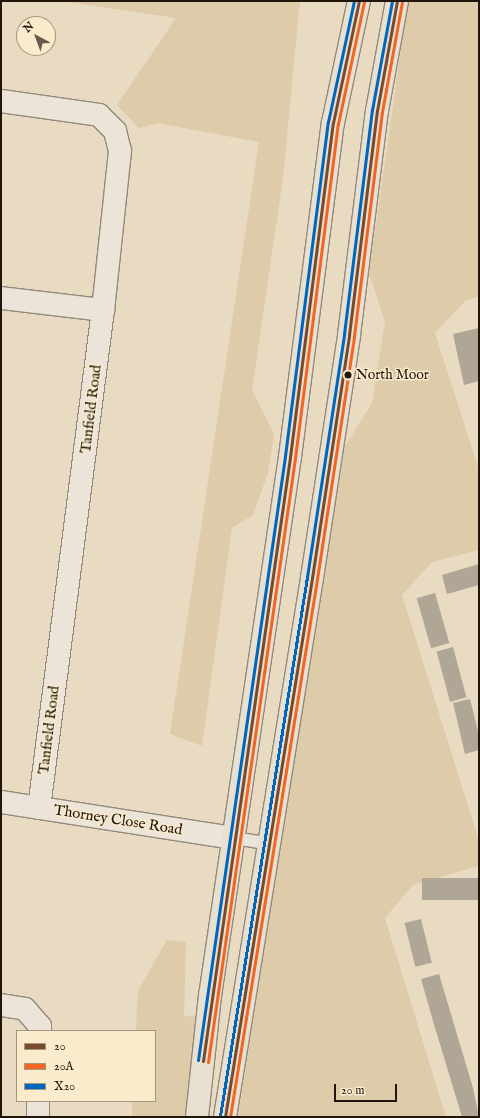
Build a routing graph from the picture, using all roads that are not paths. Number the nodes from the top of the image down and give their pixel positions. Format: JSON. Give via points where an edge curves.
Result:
{"nodes":[{"id":1,"x":359,"y":1,"type":"edge"},
{"id":2,"x":397,"y":1,"type":"edge"},
{"id":3,"x":1,"y":101,"type":"edge"},
{"id":4,"x":1,"y":298,"type":"edge"},
{"id":5,"x":103,"y":310,"type":"junction"},
{"id":6,"x":1,"y":802,"type":"edge"},
{"id":7,"x":39,"y":808,"type":"junction"},
{"id":8,"x":234,"y":838,"type":"junction"},
{"id":9,"x":271,"y":844,"type":"junction"},
{"id":10,"x":1,"y":1005,"type":"edge"},
{"id":11,"x":40,"y":1030,"type":"edge"},
{"id":12,"x":38,"y":1102,"type":"edge"},
{"id":13,"x":38,"y":1117,"type":"edge"},
{"id":14,"x":197,"y":1117,"type":"edge"},
{"id":15,"x":225,"y":1117,"type":"edge"}],
"edges":[{"from":1,"to":8,"type":"highway","via":[[333,123],[290,457]]},
{"from":2,"to":9,"type":"highway","via":[[378,111],[349,335]]},
{"from":3,"to":5,"type":"street","name":"Tanfield Road","via":[[99,116],[115,131],[120,151]]},
{"from":4,"to":5,"type":"street"},
{"from":5,"to":7,"type":"street","name":"Tanfield Road"},
{"from":6,"to":7,"type":"street","name":"Thorney Close Road"},
{"from":7,"to":8,"type":"street","name":"Thorney Close Road"},
{"from":8,"to":9,"type":"lane"},
{"from":8,"to":14,"type":"highway","via":[[210,996]]},
{"from":9,"to":15,"type":"highway"},
{"from":10,"to":11,"type":"street","via":[[25,1009],[40,1026]]},
{"from":12,"to":13,"type":"street"}]}
